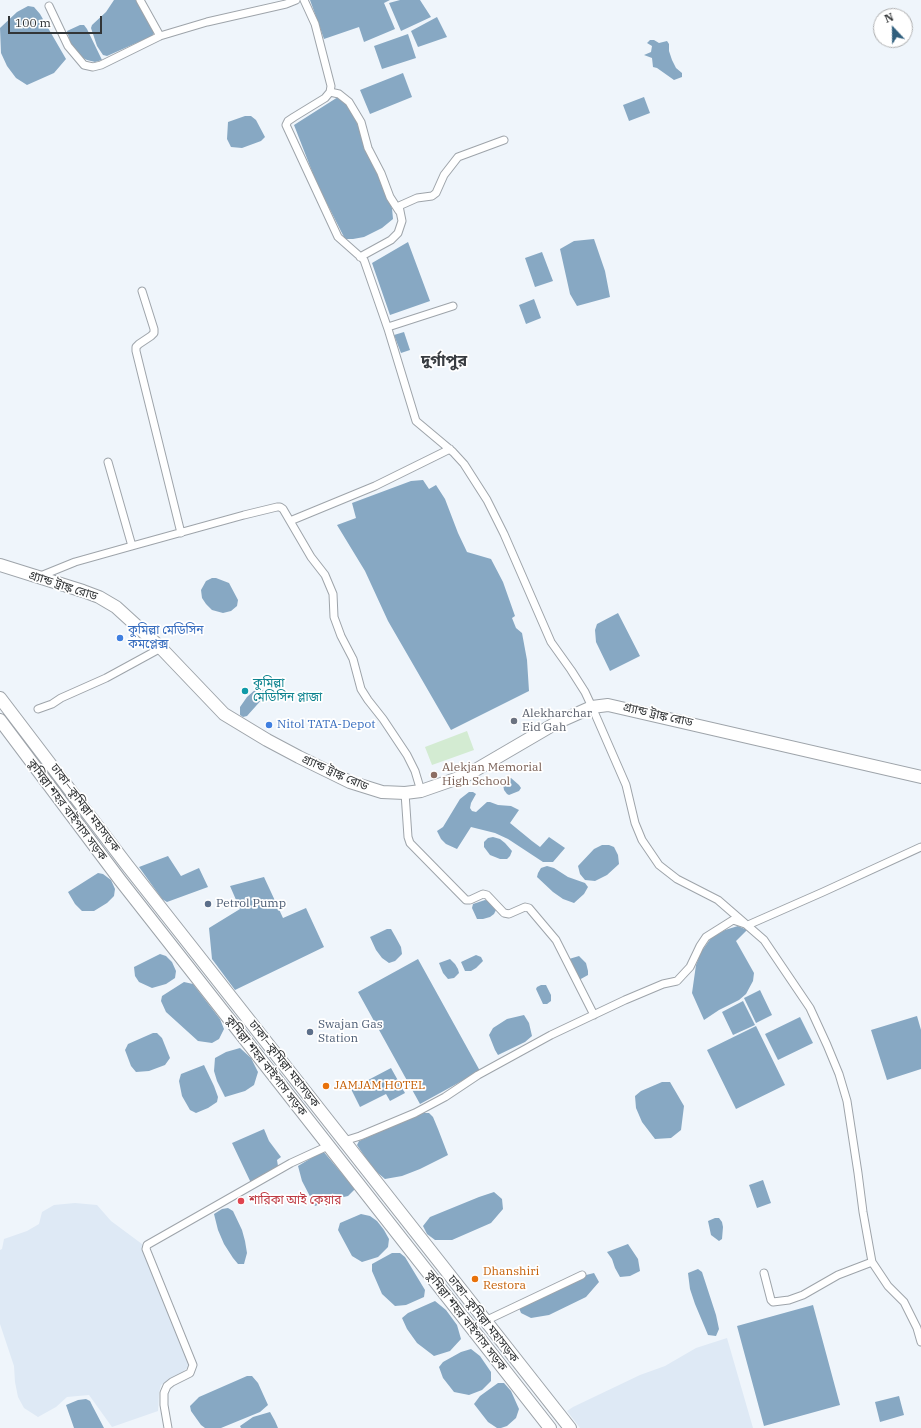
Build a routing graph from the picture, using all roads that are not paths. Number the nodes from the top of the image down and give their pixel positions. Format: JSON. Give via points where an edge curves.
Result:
{"nodes":[{"id":1,"x":140,"y":0,"type":"edge"},
{"id":2,"x":296,"y":0,"type":"edge"},
{"id":3,"x":304,"y":0,"type":"edge"},
{"id":4,"x":49,"y":6,"type":"dead end"},
{"id":5,"x":160,"y":36,"type":"junction"},
{"id":6,"x":330,"y":92,"type":"junction"},
{"id":7,"x":504,"y":140,"type":"dead end"},
{"id":8,"x":400,"y":212,"type":"junction"},
{"id":9,"x":360,"y":257,"type":"junction"},
{"id":10,"x":142,"y":291,"type":"dead end"},
{"id":11,"x":453,"y":306,"type":"dead end"},
{"id":12,"x":388,"y":327,"type":"junction"},
{"id":13,"x":450,"y":449,"type":"junction"},
{"id":14,"x":108,"y":462,"type":"dead end"},
{"id":15,"x":290,"y":521,"type":"junction"},
{"id":16,"x":181,"y":533,"type":"junction"},
{"id":17,"x":132,"y":546,"type":"junction"},
{"id":18,"x":0,"y":565,"type":"edge"},
{"id":19,"x":37,"y":577,"type":"junction"},
{"id":20,"x":161,"y":648,"type":"junction"},
{"id":21,"x":0,"y":698,"type":"edge"},
{"id":22,"x":592,"y":707,"type":"junction"},
{"id":23,"x":38,"y":709,"type":"dead end"},
{"id":24,"x":0,"y":720,"type":"edge"},
{"id":25,"x":921,"y":777,"type":"edge"},
{"id":26,"x":421,"y":791,"type":"junction"},
{"id":27,"x":405,"y":793,"type":"junction"},
{"id":28,"x":921,"y":846,"type":"edge"},
{"id":29,"x":748,"y":925,"type":"junction"},
{"id":30,"x":594,"y":1015,"type":"junction"},
{"id":31,"x":344,"y":1141,"type":"junction"},
{"id":32,"x":328,"y":1146,"type":"junction"},
{"id":33,"x":872,"y":1262,"type":"junction"},
{"id":34,"x":764,"y":1273,"type":"dead end"},
{"id":35,"x":582,"y":1275,"type":"dead end"},
{"id":36,"x":485,"y":1321,"type":"junction"},
{"id":37,"x":921,"y":1342,"type":"edge"},
{"id":38,"x":168,"y":1428,"type":"edge"},
{"id":39,"x":550,"y":1428,"type":"edge"},
{"id":40,"x":570,"y":1428,"type":"edge"}],
"edges":[{"from":1,"to":5,"type":"street"},
{"from":2,"to":5,"type":"street"},
{"from":3,"to":6,"type":"street","via":[[316,24],[331,86]]},
{"from":4,"to":5,"type":"street","via":[[68,46],[84,65],[101,65]]},
{"from":6,"to":8,"type":"street","via":[[339,94],[349,102],[361,122],[368,148],[390,197]]},
{"from":6,"to":9,"type":"street","via":[[286,125],[338,237]]},
{"from":7,"to":8,"type":"street","via":[[458,157],[444,175],[436,193],[399,206]]},
{"from":8,"to":9,"type":"street","via":[[402,221],[398,233]]},
{"from":9,"to":12,"type":"street","via":[[364,260]]},
{"from":10,"to":16,"type":"street","via":[[154,333],[136,347],[136,351]]},
{"from":11,"to":12,"type":"street"},
{"from":12,"to":13,"type":"street","via":[[416,421]]},
{"from":13,"to":15,"type":"street","via":[[374,486]]},
{"from":13,"to":22,"type":"street","via":[[464,464],[486,500],[504,534],[551,642],[585,692]]},
{"from":14,"to":17,"type":"street"},
{"from":15,"to":16,"type":"street","via":[[283,509],[277,507]]},
{"from":15,"to":26,"type":"street","via":[[325,575],[333,594],[334,617],[353,660],[361,689],[407,755]]},
{"from":16,"to":17,"type":"street"},
{"from":17,"to":19,"type":"street","via":[[75,562]]},
{"from":18,"to":19,"type":"highway","name":"গ্র্যান্ড ট্রাঙ্ক রোড"},
{"from":19,"to":20,"type":"highway","name":"গ্র্যান্ড ট্রাঙ্ক রোড","via":[[99,597],[116,606]]},
{"from":20,"to":23,"type":"street","via":[[106,678]]},
{"from":20,"to":27,"type":"highway","name":"গ্র্যান্ড ট্রাঙ্ক রোড","via":[[224,714],[237,723],[350,782],[382,792]]},
{"from":21,"to":31,"type":"highway","name":"ঢাকা–কুমিল্লা মহাসড়ক","via":[[127,865]]},
{"from":22,"to":25,"type":"highway","name":"গ্র্যান্ড ট্রাঙ্ক রোড","via":[[608,705],[625,708]]},
{"from":22,"to":26,"type":"highway","name":"গ্র্যান্ড ট্রাঙ্ক রোড","via":[[556,723],[467,775]]},
{"from":22,"to":29,"type":"street","via":[[626,785],[642,840],[655,859],[677,879],[718,900]]},
{"from":24,"to":32,"type":"highway","name":"কুমিল্লা শহর বাইপাস সড়ক","via":[[120,880]]},
{"from":26,"to":27,"type":"highway","name":"গ্র্যান্ড ট্রাঙ্ক রোড"},
{"from":27,"to":30,"type":"street","via":[[410,843],[466,900],[487,895],[504,913],[509,914],[529,908],[556,940]]},
{"from":28,"to":29,"type":"street"},
{"from":29,"to":30,"type":"street","via":[[733,920],[706,937],[690,967],[677,982],[664,984]]},
{"from":29,"to":33,"type":"street","via":[[764,940],[810,1008],[839,1074],[847,1101]]},
{"from":30,"to":31,"type":"street","via":[[522,1050],[415,1113]]},
{"from":31,"to":36,"type":"highway","name":"ঢাকা–কুমিল্লা মহাসড়ক"},
{"from":32,"to":38,"type":"street","via":[[291,1163],[147,1245],[146,1249],[193,1365],[190,1373],[172,1382],[164,1393]]},
{"from":32,"to":39,"type":"highway","name":"কুমিল্লা শহর বাইপাস সড়ক"},
{"from":33,"to":34,"type":"street","via":[[833,1278],[803,1295],[773,1302]]},
{"from":33,"to":37,"type":"street","via":[[888,1286],[904,1302]]},
{"from":35,"to":36,"type":"street"},
{"from":36,"to":40,"type":"highway","name":"ঢাকা–কুমিল্লা মহাসড়ক"}]}
